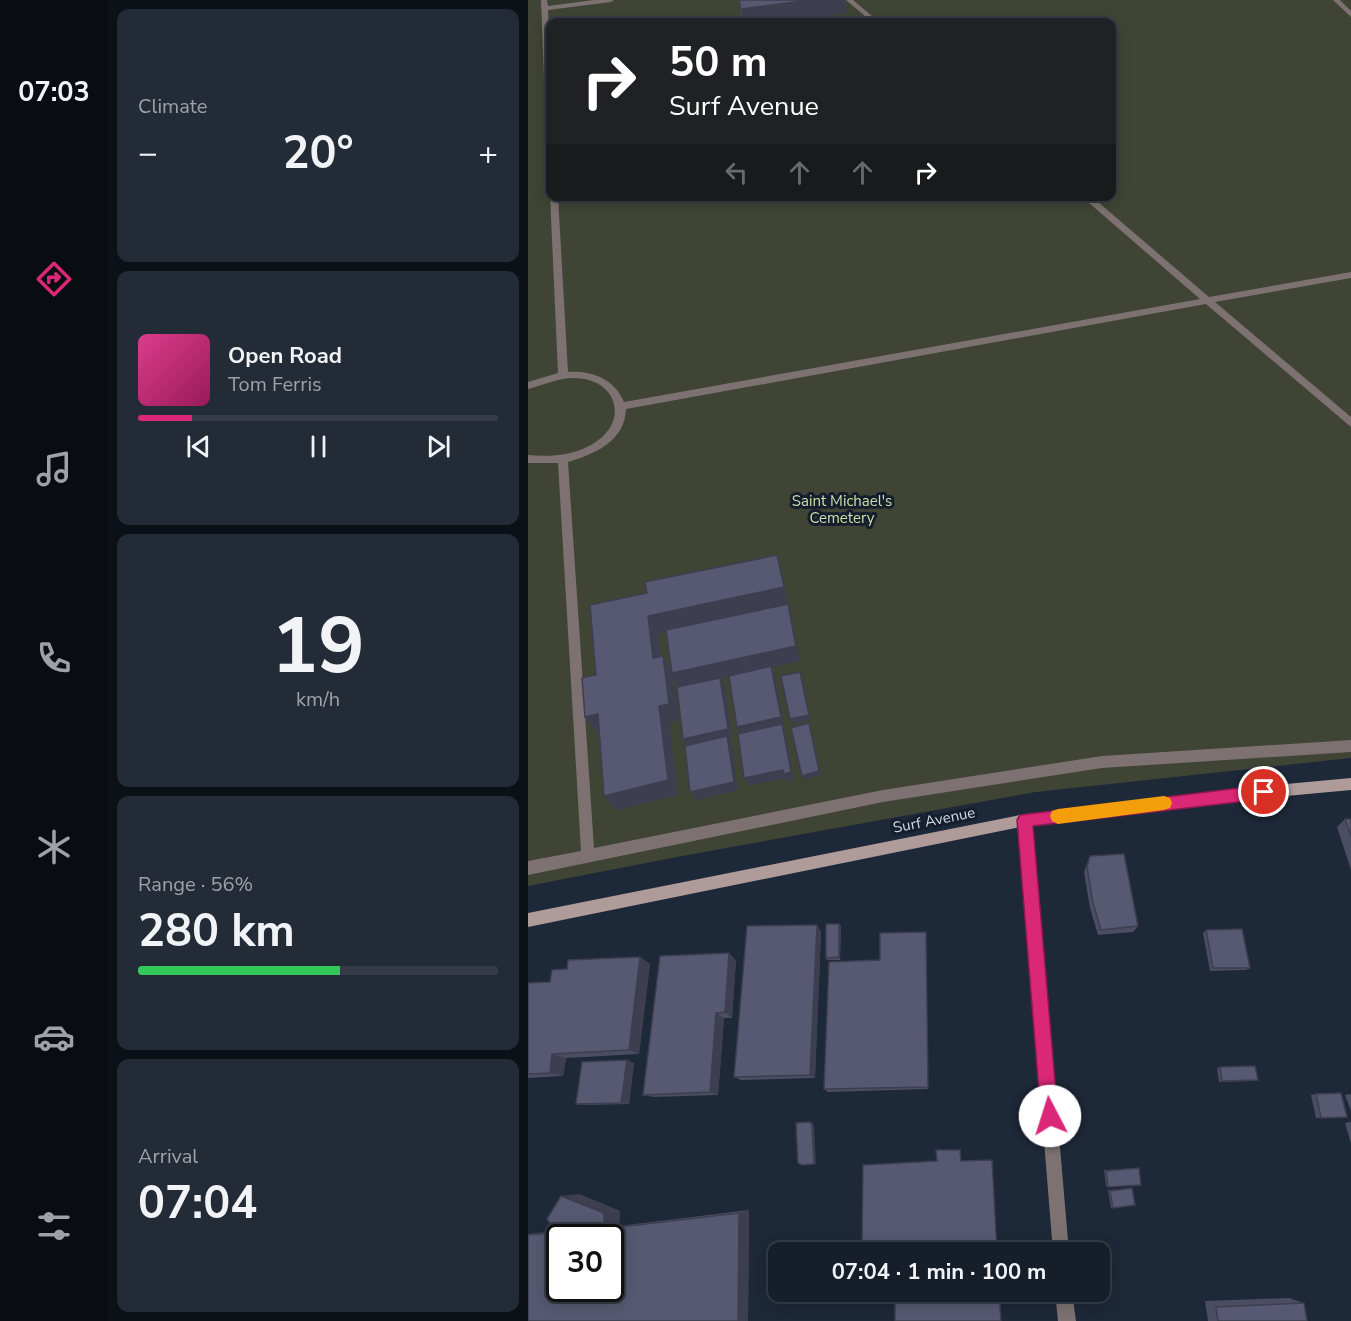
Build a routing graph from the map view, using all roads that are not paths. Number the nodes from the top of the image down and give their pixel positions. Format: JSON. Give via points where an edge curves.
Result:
{"nodes":[{"id":1,"x":611,"y":0,"type":"edge"},
{"id":2,"x":849,"y":0,"type":"edge"},
{"id":3,"x":1336,"y":0,"type":"edge"},
{"id":4,"x":544,"y":4,"type":"edge"},
{"id":5,"x":1351,"y":15,"type":"edge"},
{"id":6,"x":871,"y":18,"type":"edge"},
{"id":7,"x":546,"y":46,"type":"edge"},
{"id":8,"x":554,"y":201,"type":"edge"},
{"id":9,"x":1091,"y":201,"type":"edge"},
{"id":10,"x":1351,"y":275,"type":"edge"},
{"id":11,"x":1208,"y":299,"type":"junction"},
{"id":12,"x":563,"y":375,"type":"junction"},
{"id":13,"x":528,"y":386,"type":"edge"},
{"id":14,"x":620,"y":406,"type":"junction"},
{"id":15,"x":1351,"y":423,"type":"edge"},
{"id":16,"x":528,"y":459,"type":"edge"},
{"id":17,"x":563,"y":459,"type":"junction"},
{"id":18,"x":1351,"y":746,"type":"edge"},
{"id":19,"x":1351,"y":784,"type":"edge"},
{"id":20,"x":1025,"y":820,"type":"junction"},
{"id":21,"x":588,"y":856,"type":"junction"},
{"id":22,"x":528,"y":868,"type":"edge"},
{"id":23,"x":528,"y":920,"type":"edge"},
{"id":24,"x":1060,"y":1242,"type":"edge"},
{"id":25,"x":1065,"y":1302,"type":"edge"},
{"id":26,"x":1066,"y":1321,"type":"edge"}],
"edges":[{"from":1,"to":4,"type":"street"},
{"from":2,"to":6,"type":"street"},
{"from":3,"to":5,"type":"street"},
{"from":4,"to":7,"type":"street"},
{"from":8,"to":12,"type":"street"},
{"from":9,"to":11,"type":"street"},
{"from":10,"to":11,"type":"street"},
{"from":11,"to":14,"type":"street"},
{"from":11,"to":15,"type":"street"},
{"from":12,"to":13,"type":"street"},
{"from":12,"to":14,"type":"street","via":[[594,377],[610,387]]},
{"from":14,"to":17,"type":"street","via":[[612,432],[596,447]]},
{"from":16,"to":17,"type":"street"},
{"from":17,"to":21,"type":"street"},
{"from":18,"to":21,"type":"street","via":[[1102,762],[883,796]]},
{"from":19,"to":20,"type":"street","name":"Surf Avenue"},
{"from":20,"to":23,"type":"street","name":"Surf Avenue"},
{"from":20,"to":24,"type":"street"},
{"from":21,"to":22,"type":"street"},
{"from":25,"to":26,"type":"street"}]}
